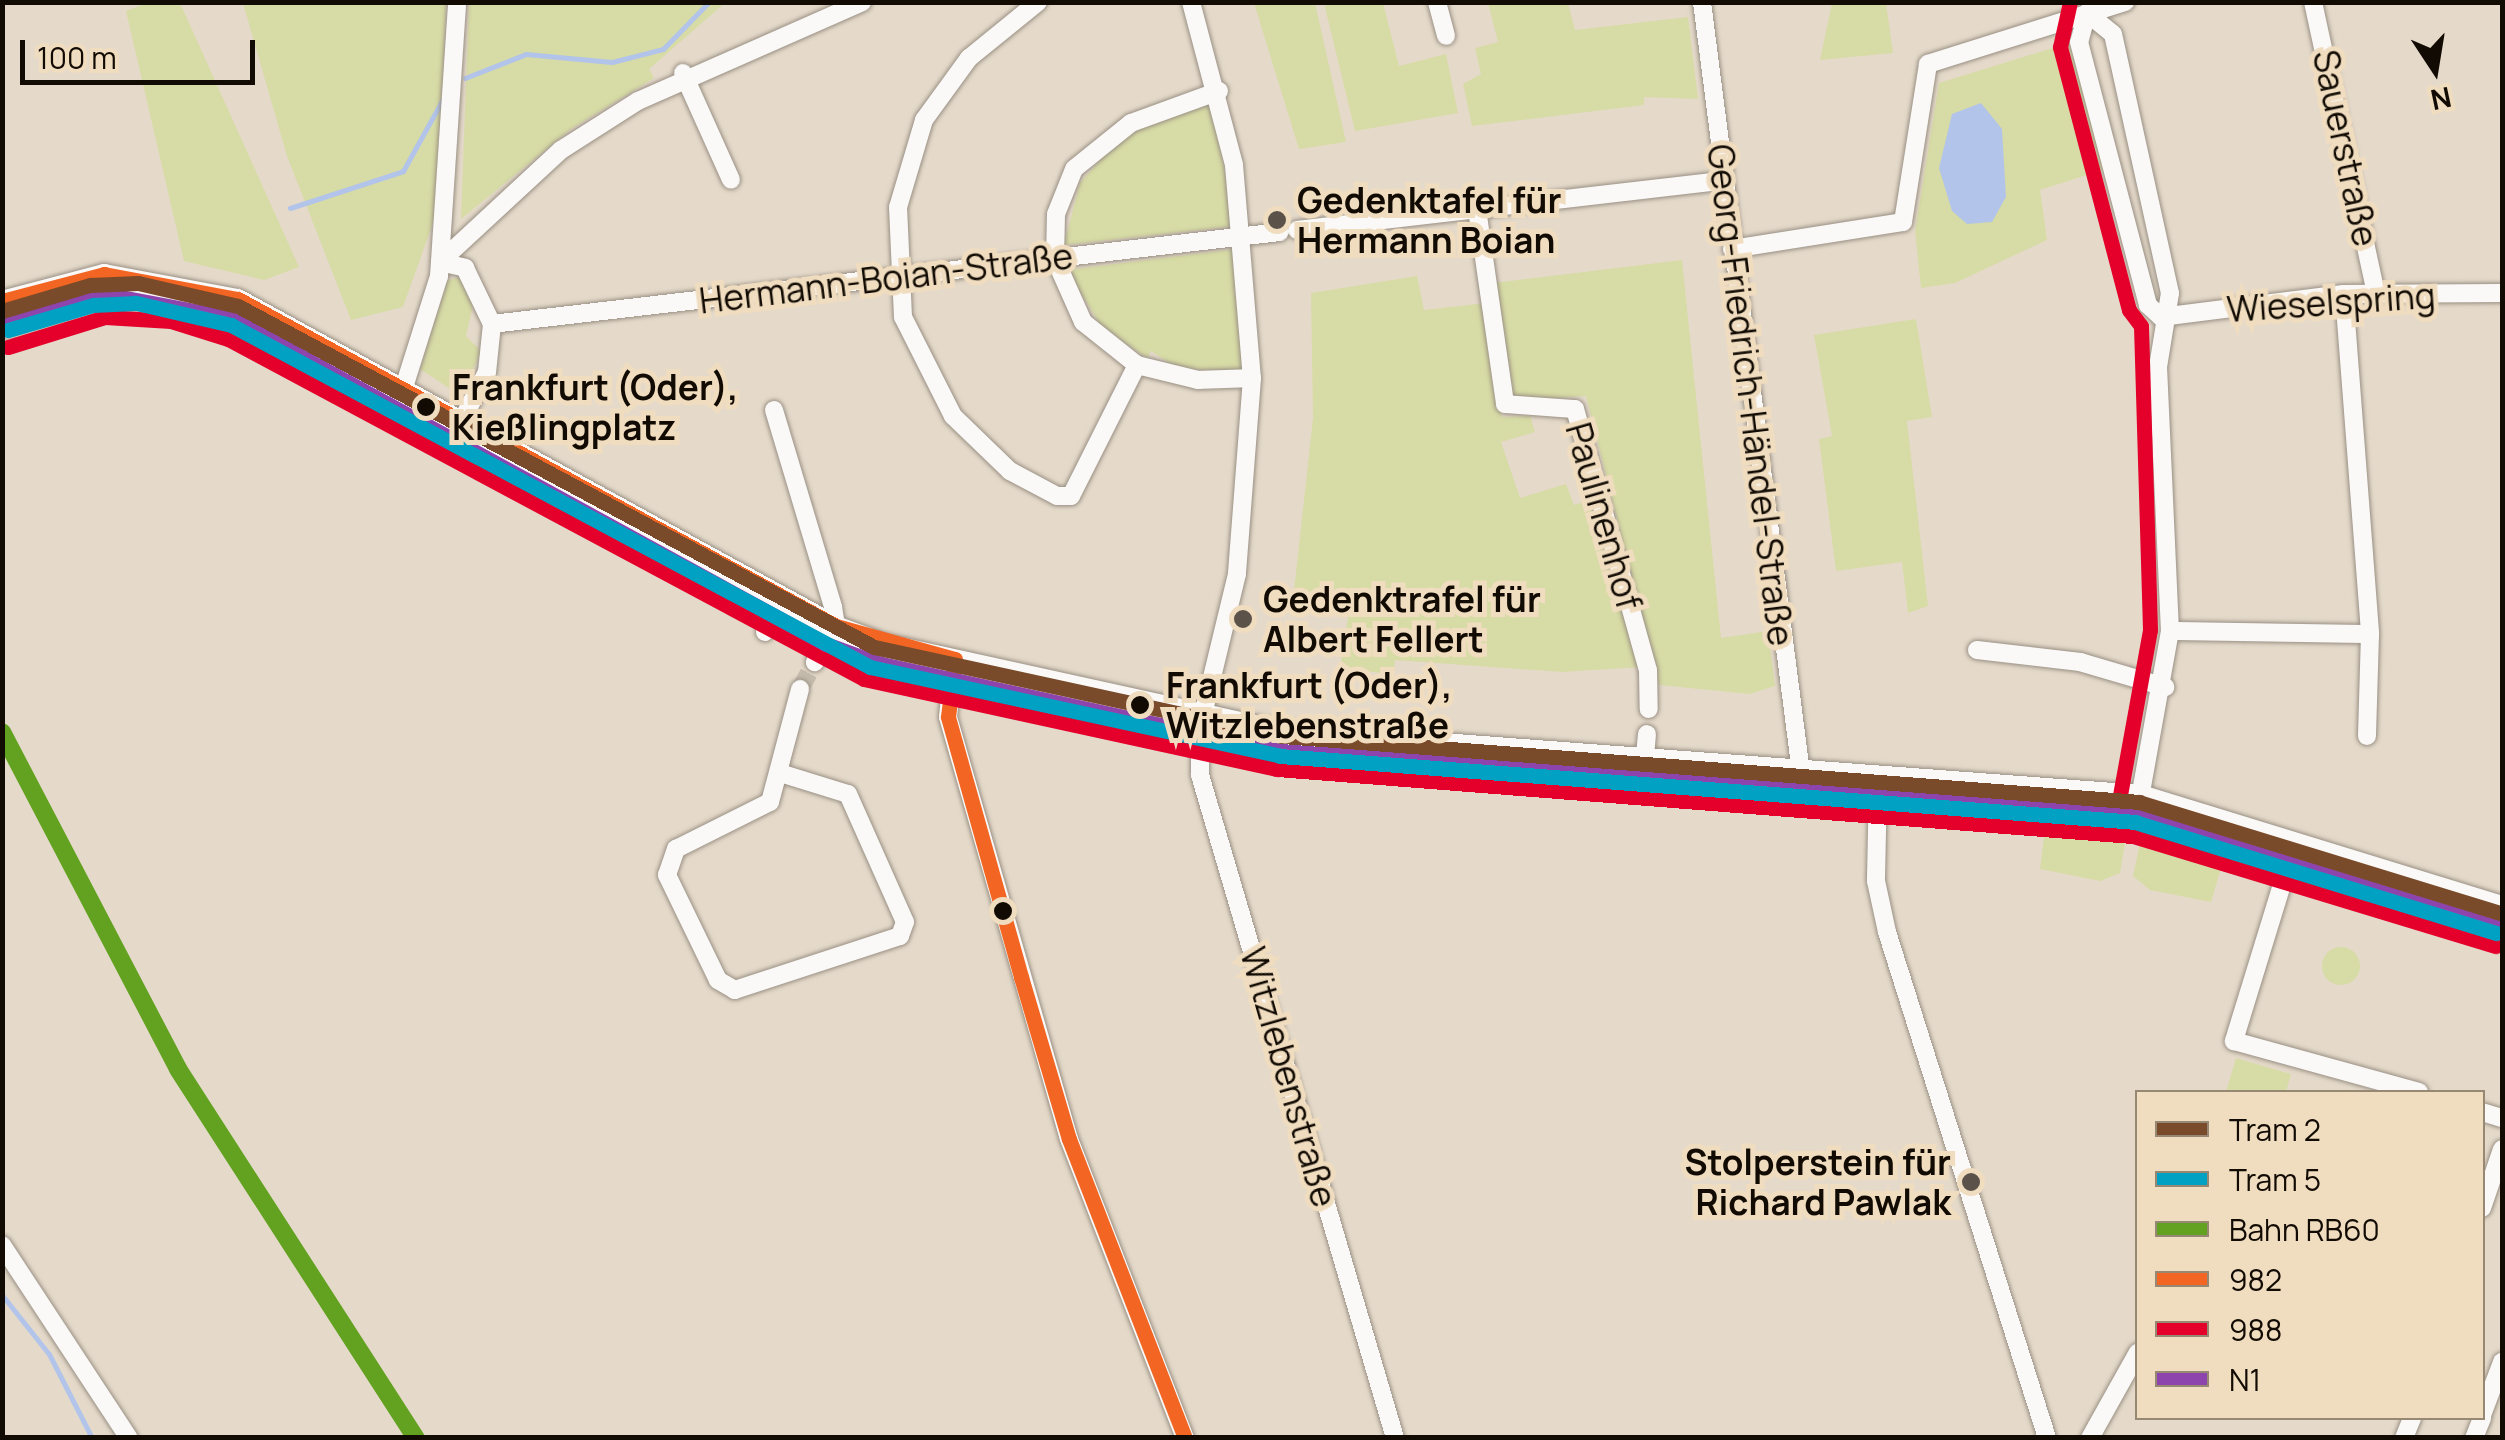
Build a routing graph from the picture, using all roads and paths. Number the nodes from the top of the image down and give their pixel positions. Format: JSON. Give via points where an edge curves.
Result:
{"nodes":[{"id":1,"x":457,"y":2,"type":"edge"},
{"id":2,"x":862,"y":2,"type":"edge"},
{"id":3,"x":1192,"y":2,"type":"edge"},
{"id":4,"x":1437,"y":2,"type":"edge"},
{"id":5,"x":1702,"y":2,"type":"edge"},
{"id":6,"x":2125,"y":2,"type":"edge"},
{"id":7,"x":2313,"y":2,"type":"edge"},
{"id":8,"x":1034,"y":3,"type":"edge"},
{"id":9,"x":2088,"y":13,"type":"junction"},
{"id":10,"x":1446,"y":36,"type":"dead end"},
{"id":11,"x":683,"y":74,"type":"junction"},
{"id":12,"x":1219,"y":91,"type":"junction"},
{"id":13,"x":731,"y":180,"type":"dead end"},
{"id":14,"x":1723,"y":181,"type":"junction"},
{"id":15,"x":1477,"y":209,"type":"junction"},
{"id":16,"x":1244,"y":236,"type":"junction"},
{"id":17,"x":1732,"y":249,"type":"junction"},
{"id":18,"x":1055,"y":259,"type":"junction"},
{"id":19,"x":440,"y":262,"type":"junction"},
{"id":20,"x":896,"y":278,"type":"junction"},
{"id":21,"x":2344,"y":294,"type":"junction"},
{"id":22,"x":2376,"y":294,"type":"junction"},
{"id":23,"x":2502,"y":294,"type":"edge"},
{"id":24,"x":2,"y":301,"type":"edge"},
{"id":25,"x":2161,"y":316,"type":"junction"},
{"id":26,"x":492,"y":324,"type":"junction"},
{"id":27,"x":2,"y":328,"type":"edge"},
{"id":28,"x":1137,"y":364,"type":"junction"},
{"id":29,"x":1252,"y":378,"type":"junction"},
{"id":30,"x":402,"y":395,"type":"junction"},
{"id":31,"x":774,"y":410,"type":"dead end"},
{"id":32,"x":458,"y":428,"type":"junction"},
{"id":33,"x":2170,"y":630,"type":"junction"},
{"id":34,"x":2370,"y":634,"type":"junction"},
{"id":35,"x":831,"y":635,"type":"junction"},
{"id":36,"x":1977,"y":650,"type":"dead end"},
{"id":37,"x":815,"y":662,"type":"tunnel mouth"},
{"id":38,"x":953,"y":667,"type":"junction"},
{"id":39,"x":2165,"y":687,"type":"junction"},
{"id":40,"x":800,"y":689,"type":"tunnel mouth"},
{"id":41,"x":1649,"y":710,"type":"dead end"},
{"id":42,"x":1201,"y":725,"type":"junction"},
{"id":43,"x":1647,"y":734,"type":"dead end"},
{"id":44,"x":2367,"y":736,"type":"dead end"},
{"id":45,"x":1644,"y":766,"type":"junction"},
{"id":46,"x":780,"y":773,"type":"junction"},
{"id":47,"x":1802,"y":778,"type":"junction"},
{"id":48,"x":1878,"y":783,"type":"junction"},
{"id":49,"x":2139,"y":805,"type":"junction"},
{"id":50,"x":2292,"y":852,"type":"junction"},
{"id":51,"x":2502,"y":906,"type":"edge"},
{"id":52,"x":2502,"y":928,"type":"edge"},
{"id":53,"x":2412,"y":1090,"type":"edge"},
{"id":54,"x":2502,"y":1149,"type":"edge"},
{"id":55,"x":2498,"y":1175,"type":"edge"},
{"id":56,"x":2485,"y":1202,"type":"edge"},
{"id":57,"x":2,"y":1245,"type":"edge"},
{"id":58,"x":2135,"y":1357,"type":"edge"},
{"id":59,"x":2502,"y":1362,"type":"edge"},
{"id":60,"x":2485,"y":1408,"type":"edge"},
{"id":61,"x":128,"y":1438,"type":"edge"},
{"id":62,"x":1185,"y":1438,"type":"edge"},
{"id":63,"x":1395,"y":1438,"type":"edge"},
{"id":64,"x":2046,"y":1438,"type":"edge"},
{"id":65,"x":2090,"y":1438,"type":"edge"}],
"edges":[{"from":1,"to":19,"type":"street"},
{"from":2,"to":11,"type":"street"},
{"from":3,"to":12,"type":"street","name":"Witzlebenstraße"},
{"from":4,"to":10,"type":"street"},
{"from":5,"to":14,"type":"street","name":"Georg-Friedrich-Händel-Straße"},
{"from":6,"to":9,"type":"street"},
{"from":7,"to":22,"type":"street","name":"Sauerstraße"},
{"from":8,"to":20,"type":"street","via":[[968,58],[924,120],[902,183]]},
{"from":9,"to":17,"type":"street","via":[[1928,64],[1904,222]]},
{"from":9,"to":25,"type":"street","via":[[2079,42],[2148,305]]},
{"from":9,"to":25,"type":"street","via":[[2113,34],[2152,181],[2170,293]]},
{"from":11,"to":13,"type":"street"},
{"from":11,"to":19,"type":"street","via":[[561,150]]},
{"from":12,"to":16,"type":"street","name":"Witzlebenstraße"},
{"from":12,"to":18,"type":"street","via":[[1131,124],[1074,169],[1056,214]]},
{"from":14,"to":15,"type":"street","name":"Hermann-Boian-Straße"},
{"from":14,"to":17,"type":"street","name":"Georg-Friedrich-Händel-Straße"},
{"from":15,"to":16,"type":"street","name":"Hermann-Boian-Straße"},
{"from":15,"to":41,"type":"street","name":"Paulinenhof","via":[[1505,404],[1575,409],[1648,670]]},
{"from":16,"to":18,"type":"street","name":"Hermann-Boian-Straße"},
{"from":16,"to":29,"type":"street","name":"Witzlebenstraße"},
{"from":17,"to":47,"type":"street","name":"Georg-Friedrich-Händel-Straße"},
{"from":18,"to":20,"type":"street","name":"Hermann-Boian-Straße"},
{"from":18,"to":28,"type":"street","via":[[1083,322]]},
{"from":19,"to":26,"type":"street","via":[[465,268]]},
{"from":19,"to":30,"type":"street"},
{"from":20,"to":26,"type":"street","name":"Hermann-Boian-Straße"},
{"from":20,"to":28,"type":"street","via":[[924,370],[953,416],[1010,470],[1057,496],[1071,496]]},
{"from":21,"to":22,"type":"street","name":"Wieselspring"},
{"from":21,"to":25,"type":"street","name":"Wieselspring"},
{"from":21,"to":34,"type":"street"},
{"from":22,"to":23,"type":"street","name":"Wieselspring"},
{"from":24,"to":30,"type":"street","via":[[104,274],[175,281],[297,324]]},
{"from":25,"to":33,"type":"street"},
{"from":26,"to":32,"type":"street","via":[[486,372]]},
{"from":27,"to":30,"type":"street","via":[[72,302],[175,300],[296,345]]},
{"from":28,"to":29,"type":"street","via":[[1198,380]]},
{"from":29,"to":42,"type":"street","name":"Witzlebenstraße","via":[[1236,574]]},
{"from":30,"to":32,"type":"street"},
{"from":31,"to":35,"type":"street"},
{"from":32,"to":35,"type":"street"},
{"from":32,"to":35,"type":"street","via":[[770,623]]},
{"from":33,"to":34,"type":"street"},
{"from":33,"to":39,"type":"street"},
{"from":34,"to":44,"type":"street"},
{"from":35,"to":37,"type":"street"},
{"from":35,"to":38,"type":"street"},
{"from":36,"to":39,"type":"street","via":[[2080,662]]},
{"from":38,"to":42,"type":"street"},
{"from":38,"to":62,"type":"street","via":[[948,716],[1069,1139]]},
{"from":39,"to":49,"type":"street"},
{"from":40,"to":46,"type":"street"},
{"from":42,"to":45,"type":"street"},
{"from":42,"to":63,"type":"street","name":"Witzlebenstraße","via":[[1200,775]]},
{"from":43,"to":45,"type":"street"},
{"from":45,"to":47,"type":"street"},
{"from":46,"to":46,"type":"street","via":[[770,802],[676,848],[667,875],[718,980],[735,990],[900,936],[904,922],[848,794]]},
{"from":47,"to":48,"type":"street"},
{"from":48,"to":49,"type":"street"},
{"from":48,"to":64,"type":"street","via":[[1876,881],[1887,932]]},
{"from":49,"to":50,"type":"street"},
{"from":50,"to":51,"type":"street"},
{"from":50,"to":52,"type":"street"},
{"from":50,"to":53,"type":"street","via":[[2234,1041]]},
{"from":54,"to":55,"type":"street"},
{"from":55,"to":56,"type":"street"},
{"from":57,"to":61,"type":"street"},
{"from":58,"to":65,"type":"street"},
{"from":59,"to":60,"type":"street"}]}
